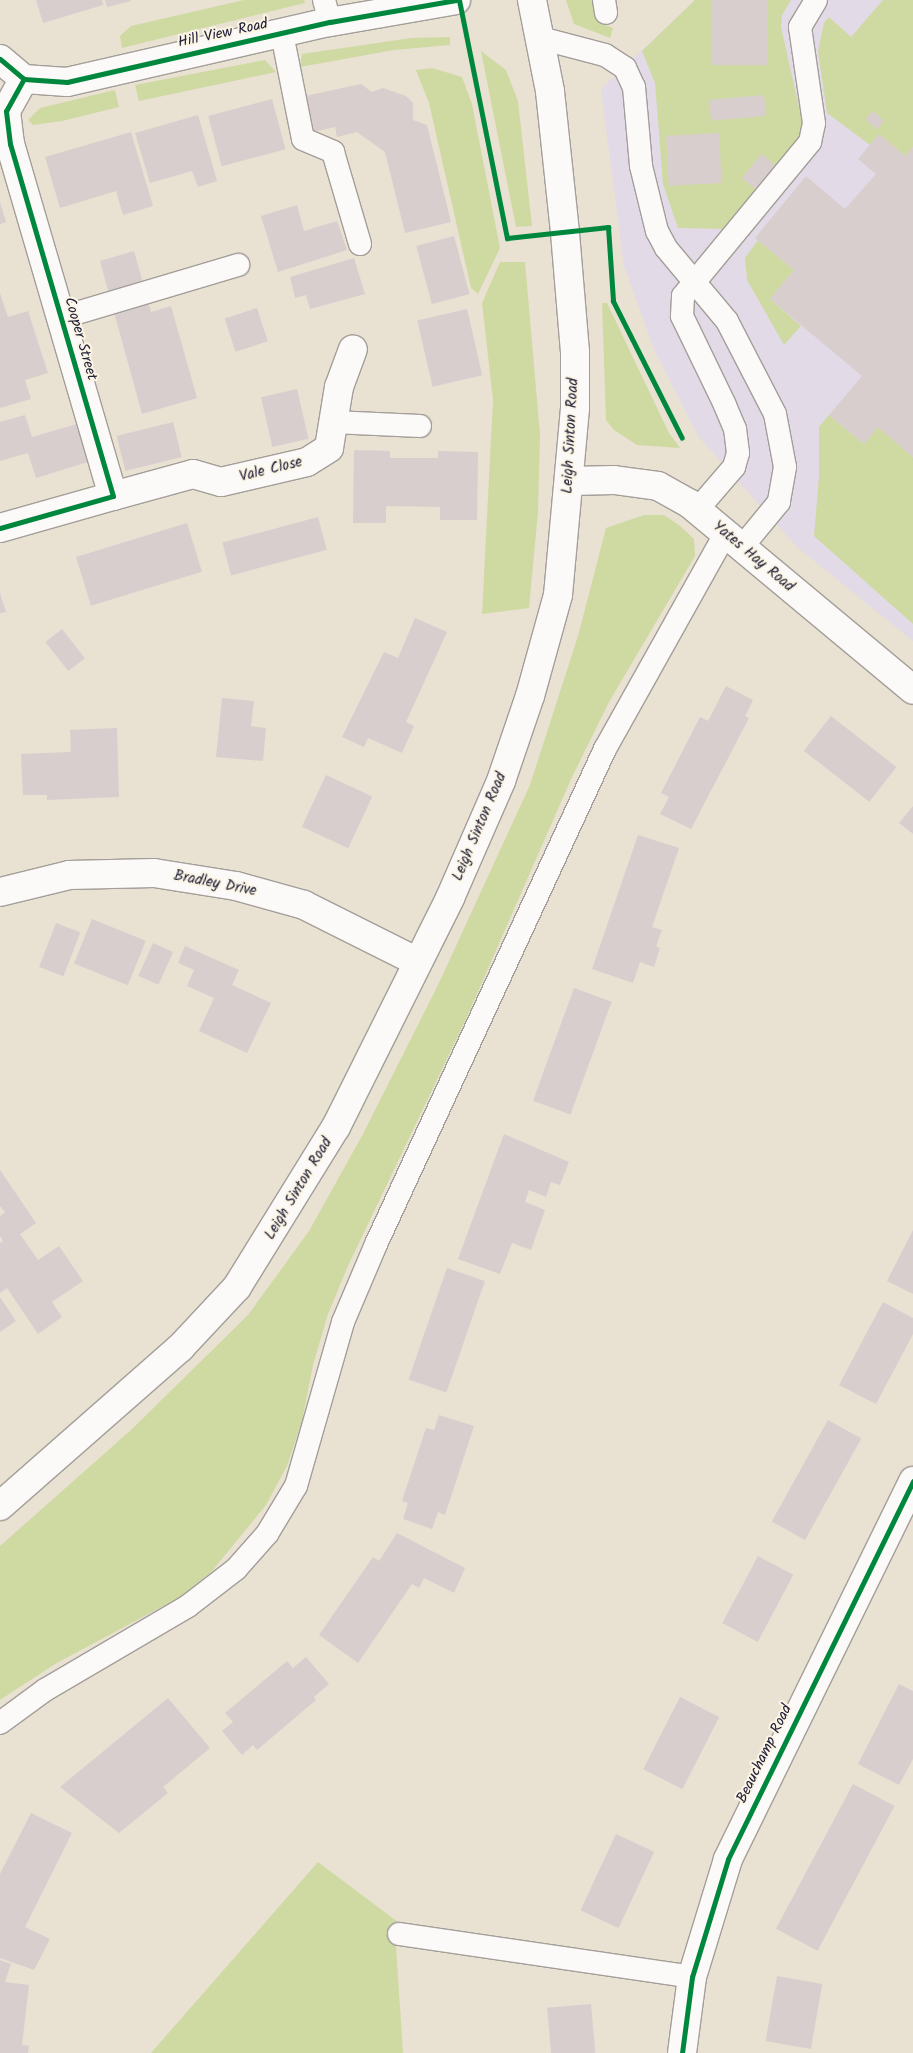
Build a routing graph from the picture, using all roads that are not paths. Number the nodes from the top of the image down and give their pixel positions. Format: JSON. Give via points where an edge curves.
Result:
{"nodes":[{"id":1,"x":456,"y":0,"type":"edge"},
{"id":2,"x":532,"y":0,"type":"edge"},
{"id":3,"x":816,"y":0,"type":"edge"},
{"id":4,"x":327,"y":11,"type":"edge"},
{"id":5,"x":282,"y":34,"type":"junction"},
{"id":6,"x":540,"y":38,"type":"junction"},
{"id":7,"x":0,"y":59,"type":"edge"},
{"id":8,"x":24,"y":78,"type":"junction"},
{"id":9,"x":6,"y":104,"type":"edge"},
{"id":10,"x":360,"y":244,"type":"dead end"},
{"id":11,"x":238,"y":265,"type":"dead end"},
{"id":12,"x":694,"y":283,"type":"junction"},
{"id":13,"x":60,"y":318,"type":"junction"},
{"id":14,"x":353,"y":349,"type":"dead end"},
{"id":15,"x":334,"y":422,"type":"junction"},
{"id":16,"x":420,"y":426,"type":"dead end"},
{"id":17,"x":570,"y":481,"type":"junction"},
{"id":18,"x":113,"y":496,"type":"junction"},
{"id":19,"x":697,"y":510,"type":"junction"},
{"id":20,"x":0,"y":528,"type":"edge"},
{"id":21,"x":734,"y":540,"type":"junction"},
{"id":22,"x":913,"y":690,"type":"edge"},
{"id":23,"x":0,"y":892,"type":"edge"},
{"id":24,"x":416,"y":961,"type":"junction"},
{"id":25,"x":913,"y":1481,"type":"edge"},
{"id":26,"x":0,"y":1506,"type":"edge"},
{"id":27,"x":0,"y":1723,"type":"edge"},
{"id":28,"x":400,"y":1934,"type":"dead end"},
{"id":29,"x":692,"y":1977,"type":"junction"},
{"id":30,"x":682,"y":2053,"type":"edge"}],
"edges":[{"from":1,"to":4,"type":"street","name":"Hill View Road"},
{"from":2,"to":6,"type":"street","name":"Leigh Sinton Road"},
{"from":3,"to":12,"type":"lane","via":[[800,27],[814,123],[810,142]]},
{"from":4,"to":5,"type":"street","name":"Hill View Road"},
{"from":5,"to":8,"type":"street","name":"Hill View Road","via":[[67,82]]},
{"from":5,"to":10,"type":"lane","via":[[303,139],[333,152]]},
{"from":6,"to":12,"type":"lane","via":[[604,55],[625,68],[634,87],[641,166],[651,212],[666,248]]},
{"from":6,"to":17,"type":"street","name":"Leigh Sinton Road","via":[[550,90],[573,334],[575,408]]},
{"from":7,"to":8,"type":"street"},
{"from":8,"to":9,"type":"street","name":"Cooper Street"},
{"from":9,"to":13,"type":"street","name":"Cooper Street","via":[[10,144]]},
{"from":11,"to":13,"type":"lane"},
{"from":12,"to":19,"type":"lane","via":[[683,296],[682,316],[735,429],[738,453],[734,467]]},
{"from":12,"to":21,"type":"lane","via":[[727,321],[745,350],[763,385],[783,441],[786,467],[779,502]]},
{"from":13,"to":18,"type":"street","name":"Cooper Street"},
{"from":14,"to":15,"type":"street","name":"Vale Close","via":[[338,387]]},
{"from":15,"to":16,"type":"lane"},
{"from":15,"to":18,"type":"street","name":"Vale Close","via":[[329,448],[307,462],[221,482],[193,474]]},
{"from":17,"to":19,"type":"street","name":"Yates Hay Road","via":[[614,480],[658,486]]},
{"from":17,"to":24,"type":"street","name":"Leigh Sinton Road","via":[[558,595],[530,696],[501,781],[450,898]]},
{"from":18,"to":20,"type":"street"},
{"from":19,"to":21,"type":"street","name":"Yates Hay Road"},
{"from":21,"to":22,"type":"street","name":"Yates Hay Road"},
{"from":21,"to":27,"type":"lane","via":[[605,749],[377,1242],[343,1322],[296,1486],[272,1526],[236,1569],[188,1606],[45,1690]]},
{"from":23,"to":24,"type":"street","name":"Bradley Drive","via":[[79,875],[154,873],[236,886],[304,904]]},
{"from":24,"to":26,"type":"street","name":"Leigh Sinton Road","via":[[336,1127],[237,1287],[180,1348]]},
{"from":25,"to":29,"type":"street","name":"Beauchamp Road","via":[[728,1859]]},
{"from":28,"to":29,"type":"lane"},
{"from":29,"to":30,"type":"street","name":"Beauchamp Road"}]}
